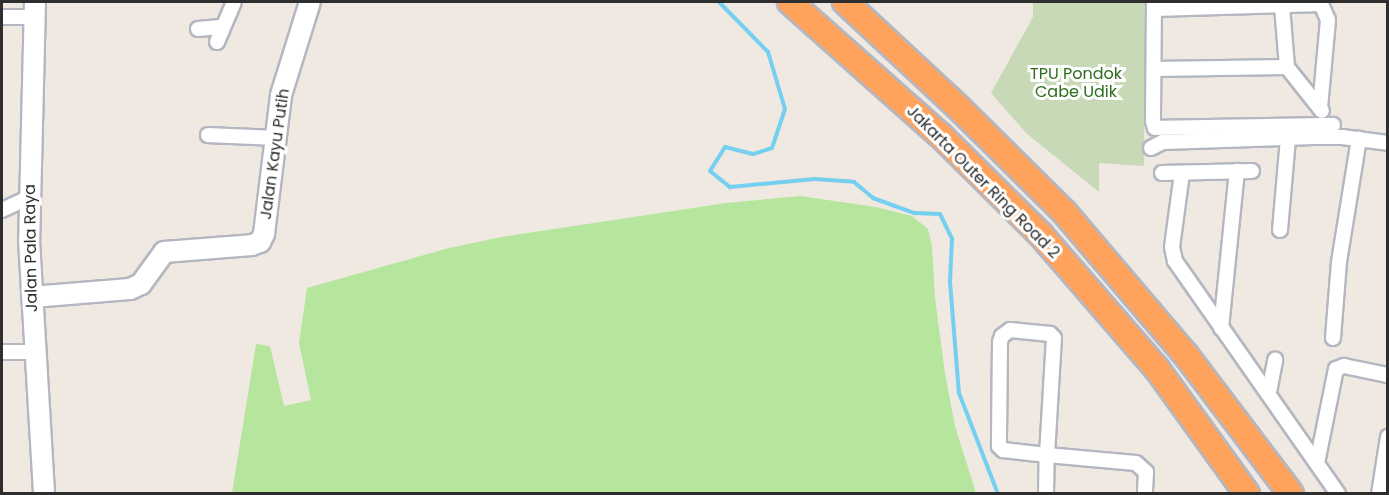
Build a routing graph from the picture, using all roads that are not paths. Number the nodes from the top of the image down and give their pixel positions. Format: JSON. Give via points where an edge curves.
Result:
{"nodes":[{"id":1,"x":234,"y":2,"type":"edge"},
{"id":2,"x":310,"y":2,"type":"edge"},
{"id":3,"x":790,"y":2,"type":"edge"},
{"id":4,"x":845,"y":2,"type":"edge"},
{"id":5,"x":1155,"y":5,"type":"edge"},
{"id":6,"x":1282,"y":6,"type":"junction"},
{"id":7,"x":35,"y":9,"type":"edge"},
{"id":8,"x":2,"y":17,"type":"edge"},
{"id":9,"x":223,"y":27,"type":"junction"},
{"id":10,"x":198,"y":29,"type":"dead end"},
{"id":11,"x":216,"y":42,"type":"dead end"},
{"id":12,"x":1287,"y":67,"type":"junction"},
{"id":13,"x":1154,"y":69,"type":"junction"},
{"id":14,"x":1320,"y":108,"type":"junction"},
{"id":15,"x":1333,"y":125,"type":"junction"},
{"id":16,"x":208,"y":135,"type":"dead end"},
{"id":17,"x":1342,"y":137,"type":"junction"},
{"id":18,"x":276,"y":138,"type":"junction"},
{"id":19,"x":1288,"y":138,"type":"junction"},
{"id":20,"x":1359,"y":139,"type":"junction"},
{"id":21,"x":1388,"y":143,"type":"edge"},
{"id":22,"x":1151,"y":148,"type":"dead end"},
{"id":23,"x":1237,"y":171,"type":"junction"},
{"id":24,"x":1252,"y":171,"type":"dead end"},
{"id":25,"x":1162,"y":173,"type":"dead end"},
{"id":26,"x":1182,"y":173,"type":"junction"},
{"id":27,"x":28,"y":198,"type":"junction"},
{"id":28,"x":2,"y":210,"type":"edge"},
{"id":29,"x":1280,"y":230,"type":"dead end"},
{"id":30,"x":32,"y":297,"type":"junction"},
{"id":31,"x":1221,"y":328,"type":"junction"},
{"id":32,"x":1333,"y":338,"type":"dead end"},
{"id":33,"x":2,"y":352,"type":"edge"},
{"id":34,"x":34,"y":352,"type":"junction"},
{"id":35,"x":1275,"y":360,"type":"dead end"},
{"id":36,"x":1388,"y":375,"type":"edge"},
{"id":37,"x":1269,"y":392,"type":"junction"},
{"id":38,"x":1388,"y":437,"type":"edge"},
{"id":39,"x":1047,"y":455,"type":"junction"},
{"id":40,"x":1317,"y":463,"type":"junction"},
{"id":41,"x":44,"y":494,"type":"edge"},
{"id":42,"x":1046,"y":494,"type":"edge"},
{"id":43,"x":1145,"y":494,"type":"edge"},
{"id":44,"x":1247,"y":494,"type":"edge"},
{"id":45,"x":1291,"y":494,"type":"edge"},
{"id":46,"x":1338,"y":494,"type":"edge"},
{"id":47,"x":1379,"y":494,"type":"edge"}],
"edges":[{"from":1,"to":9,"type":"street"},
{"from":2,"to":18,"type":"street","name":"Jalan Kayu Putih","via":[[285,77]]},
{"from":3,"to":44,"type":"highway","name":"Jakarta Outer Ring Road 2","via":[[939,135],[1040,234],[1157,369]]},
{"from":4,"to":45,"type":"highway","name":"Jakarta Outer Ring Road 2","via":[[1065,213],[1186,355]]},
{"from":5,"to":6,"type":"street"},
{"from":5,"to":13,"type":"street"},
{"from":6,"to":12,"type":"street"},
{"from":6,"to":14,"type":"street","via":[[1321,4],[1327,13]]},
{"from":7,"to":8,"type":"street"},
{"from":7,"to":27,"type":"street","name":"Jalan Pala Raya"},
{"from":9,"to":10,"type":"street"},
{"from":9,"to":11,"type":"street"},
{"from":12,"to":13,"type":"street"},
{"from":12,"to":14,"type":"street"},
{"from":13,"to":15,"type":"street","via":[[1155,128]]},
{"from":14,"to":15,"type":"street"},
{"from":15,"to":17,"type":"street"},
{"from":16,"to":18,"type":"street"},
{"from":17,"to":19,"type":"street"},
{"from":17,"to":20,"type":"street"},
{"from":18,"to":30,"type":"street","name":"Jalan Kayu Putih","via":[[260,242],[164,252],[141,284],[130,289]]},
{"from":19,"to":22,"type":"street","via":[[1163,141]]},
{"from":19,"to":29,"type":"street"},
{"from":20,"to":21,"type":"street"},
{"from":20,"to":32,"type":"street","via":[[1339,262]]},
{"from":23,"to":24,"type":"street"},
{"from":23,"to":26,"type":"street"},
{"from":23,"to":31,"type":"street"},
{"from":25,"to":26,"type":"street"},
{"from":26,"to":31,"type":"street","via":[[1172,247],[1175,261]]},
{"from":27,"to":28,"type":"street"},
{"from":27,"to":30,"type":"street","name":"Jalan Pala Raya"},
{"from":30,"to":34,"type":"street","name":"Jalan Pala Raya"},
{"from":31,"to":37,"type":"street"},
{"from":33,"to":34,"type":"street"},
{"from":34,"to":41,"type":"street","name":"Jalan Pala Raya"},
{"from":35,"to":37,"type":"street"},
{"from":36,"to":40,"type":"street","via":[[1344,366],[1336,369]]},
{"from":37,"to":40,"type":"street"},
{"from":38,"to":47,"type":"street"},
{"from":39,"to":39,"type":"street","via":[[1003,450],[997,441],[1000,342],[1010,330],[1050,334],[1054,338]]},
{"from":39,"to":42,"type":"street"},
{"from":39,"to":43,"type":"street","via":[[1136,463],[1146,472]]},
{"from":40,"to":46,"type":"street"}]}
